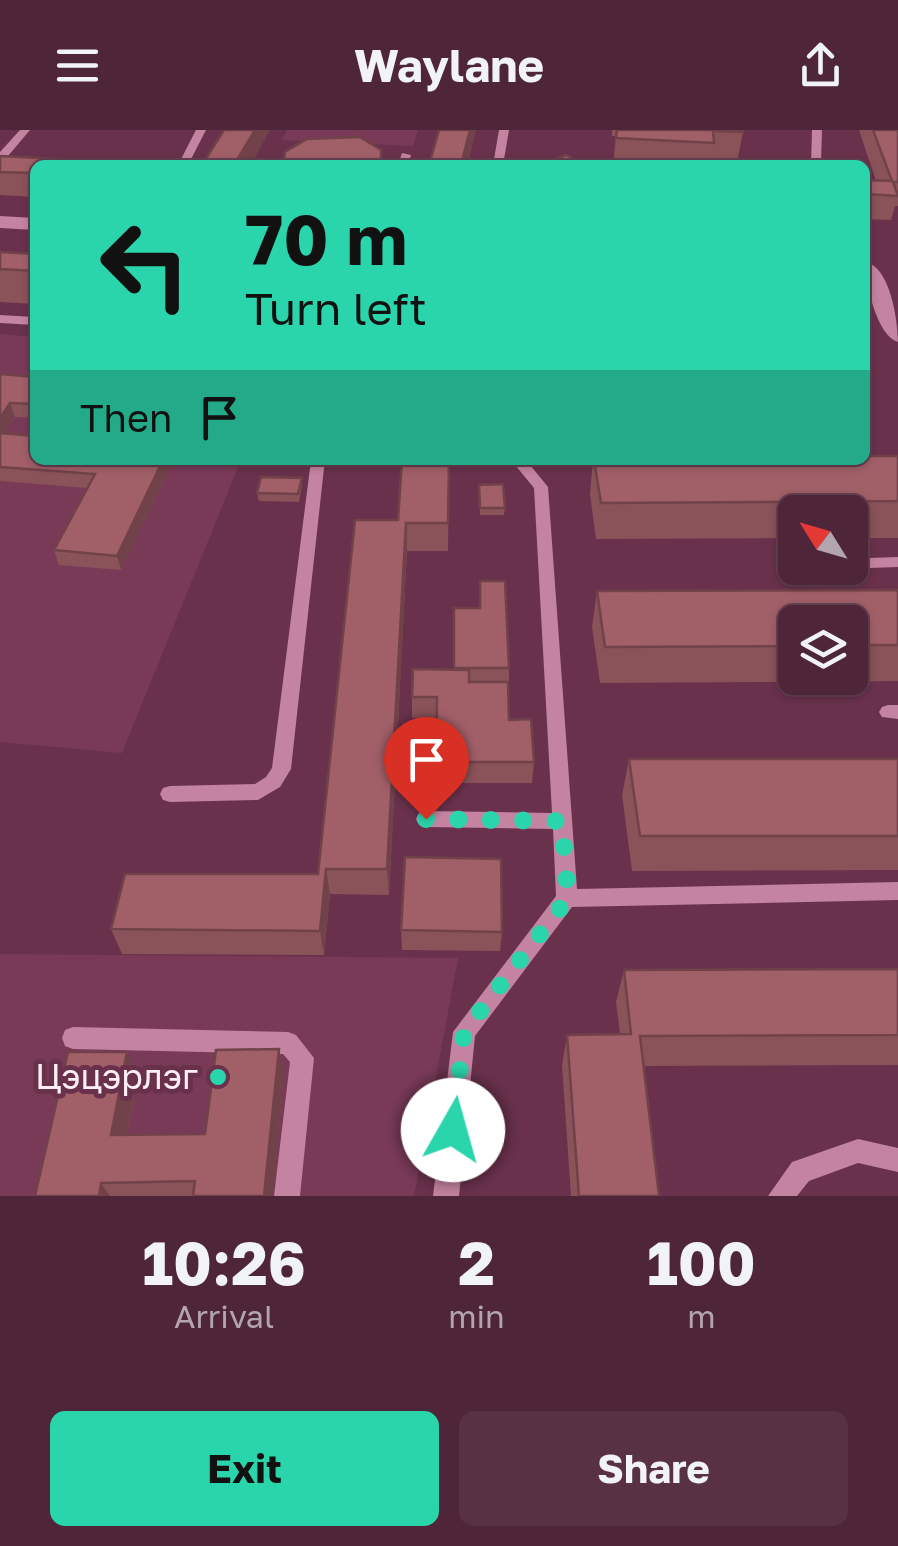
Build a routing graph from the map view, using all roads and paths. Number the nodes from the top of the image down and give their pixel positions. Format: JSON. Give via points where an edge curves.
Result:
{"nodes":[{"id":1,"x":25,"y":130,"type":"edge"},
{"id":2,"x":201,"y":130,"type":"edge"},
{"id":3,"x":504,"y":130,"type":"edge"},
{"id":4,"x":818,"y":130,"type":"edge"},
{"id":5,"x":186,"y":160,"type":"edge"},
{"id":6,"x":499,"y":160,"type":"edge"},
{"id":7,"x":816,"y":160,"type":"edge"},
{"id":8,"x":30,"y":164,"type":"edge"},
{"id":9,"x":0,"y":222,"type":"edge"},
{"id":10,"x":30,"y":224,"type":"edge"},
{"id":11,"x":870,"y":268,"type":"edge"},
{"id":12,"x":898,"y":270,"type":"edge"},
{"id":13,"x":870,"y":276,"type":"edge"},
{"id":14,"x":0,"y":319,"type":"edge"},
{"id":15,"x":30,"y":321,"type":"edge"},
{"id":16,"x":898,"y":336,"type":"edge"},
{"id":17,"x":320,"y":465,"type":"edge"},
{"id":18,"x":522,"y":465,"type":"edge"},
{"id":19,"x":869,"y":562,"type":"dead end"},
{"id":20,"x":898,"y":562,"type":"edge"},
{"id":21,"x":170,"y":794,"type":"dead end"},
{"id":22,"x":426,"y":819,"type":"dead end"},
{"id":23,"x":562,"y":821,"type":"junction"},
{"id":24,"x":898,"y":891,"type":"edge"},
{"id":25,"x":568,"y":898,"type":"junction"},
{"id":26,"x":73,"y":1038,"type":"dead end"},
{"id":27,"x":898,"y":1160,"type":"edge"},
{"id":28,"x":288,"y":1196,"type":"edge"},
{"id":29,"x":446,"y":1196,"type":"edge"},
{"id":30,"x":781,"y":1196,"type":"edge"}],
"edges":[{"from":1,"to":8,"type":"lane","via":[[2,156],[8,163]]},
{"from":2,"to":5,"type":"lane"},
{"from":3,"to":6,"type":"lane"},
{"from":4,"to":7,"type":"lane"},
{"from":9,"to":10,"type":"street"},
{"from":11,"to":12,"type":"street"},
{"from":13,"to":16,"type":"street"},
{"from":14,"to":15,"type":"lane"},
{"from":17,"to":21,"type":"lane","via":[[280,770],[258,792]]},
{"from":18,"to":23,"type":"lane","via":[[541,487]]},
{"from":19,"to":20,"type":"lane"},
{"from":22,"to":23,"type":"lane"},
{"from":23,"to":25,"type":"lane"},
{"from":24,"to":25,"type":"lane"},
{"from":25,"to":29,"type":"lane","via":[[464,1032]]},
{"from":26,"to":28,"type":"lane","via":[[288,1043],[302,1058]]},
{"from":27,"to":30,"type":"lane","via":[[858,1152],[801,1171]]}]}
